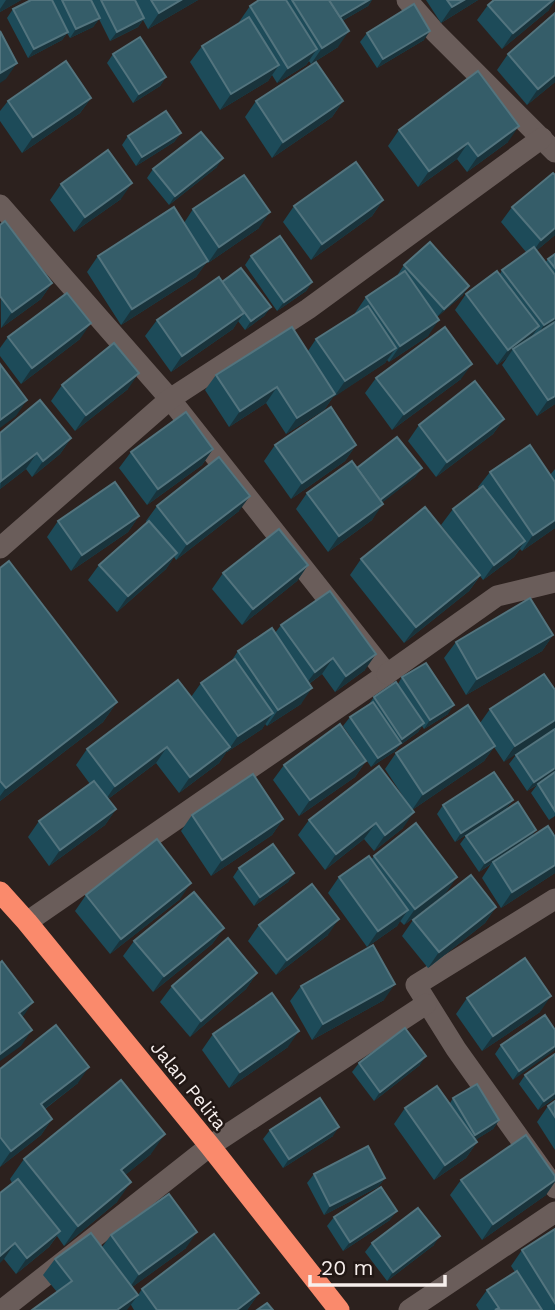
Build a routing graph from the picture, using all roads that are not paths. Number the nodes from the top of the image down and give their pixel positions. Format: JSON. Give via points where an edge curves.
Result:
{"nodes":[{"id":1,"x":407,"y":0,"type":"edge"},
{"id":2,"x":549,"y":145,"type":"edge"},
{"id":3,"x":0,"y":205,"type":"edge"},
{"id":4,"x":170,"y":399,"type":"junction"},
{"id":5,"x":0,"y":548,"type":"edge"},
{"id":6,"x":555,"y":582,"type":"edge"},
{"id":7,"x":387,"y":674,"type":"junction"},
{"id":8,"x":0,"y":892,"type":"edge"},
{"id":9,"x":555,"y":899,"type":"edge"},
{"id":10,"x":27,"y":922,"type":"junction"},
{"id":11,"x":426,"y":1004,"type":"junction"},
{"id":12,"x":211,"y":1146,"type":"junction"},
{"id":13,"x":555,"y":1188,"type":"edge"},
{"id":14,"x":555,"y":1212,"type":"edge"},
{"id":15,"x":2,"y":1310,"type":"edge"},
{"id":16,"x":339,"y":1310,"type":"edge"},
{"id":17,"x":409,"y":1310,"type":"edge"}],
"edges":[{"from":1,"to":2,"type":"street"},
{"from":2,"to":4,"type":"street"},
{"from":3,"to":4,"type":"street"},
{"from":4,"to":5,"type":"street"},
{"from":4,"to":7,"type":"street"},
{"from":6,"to":7,"type":"street","via":[[498,596]]},
{"from":7,"to":10,"type":"street"},
{"from":8,"to":10,"type":"highway","name":"Jalan Pelita"},
{"from":9,"to":11,"type":"street","via":[[416,985]]},
{"from":10,"to":12,"type":"highway","name":"Jalan Pelita"},
{"from":11,"to":12,"type":"street"},
{"from":11,"to":13,"type":"street"},
{"from":12,"to":15,"type":"street"},
{"from":12,"to":16,"type":"highway","name":"Jalan Pelita"},
{"from":14,"to":17,"type":"street"}]}
